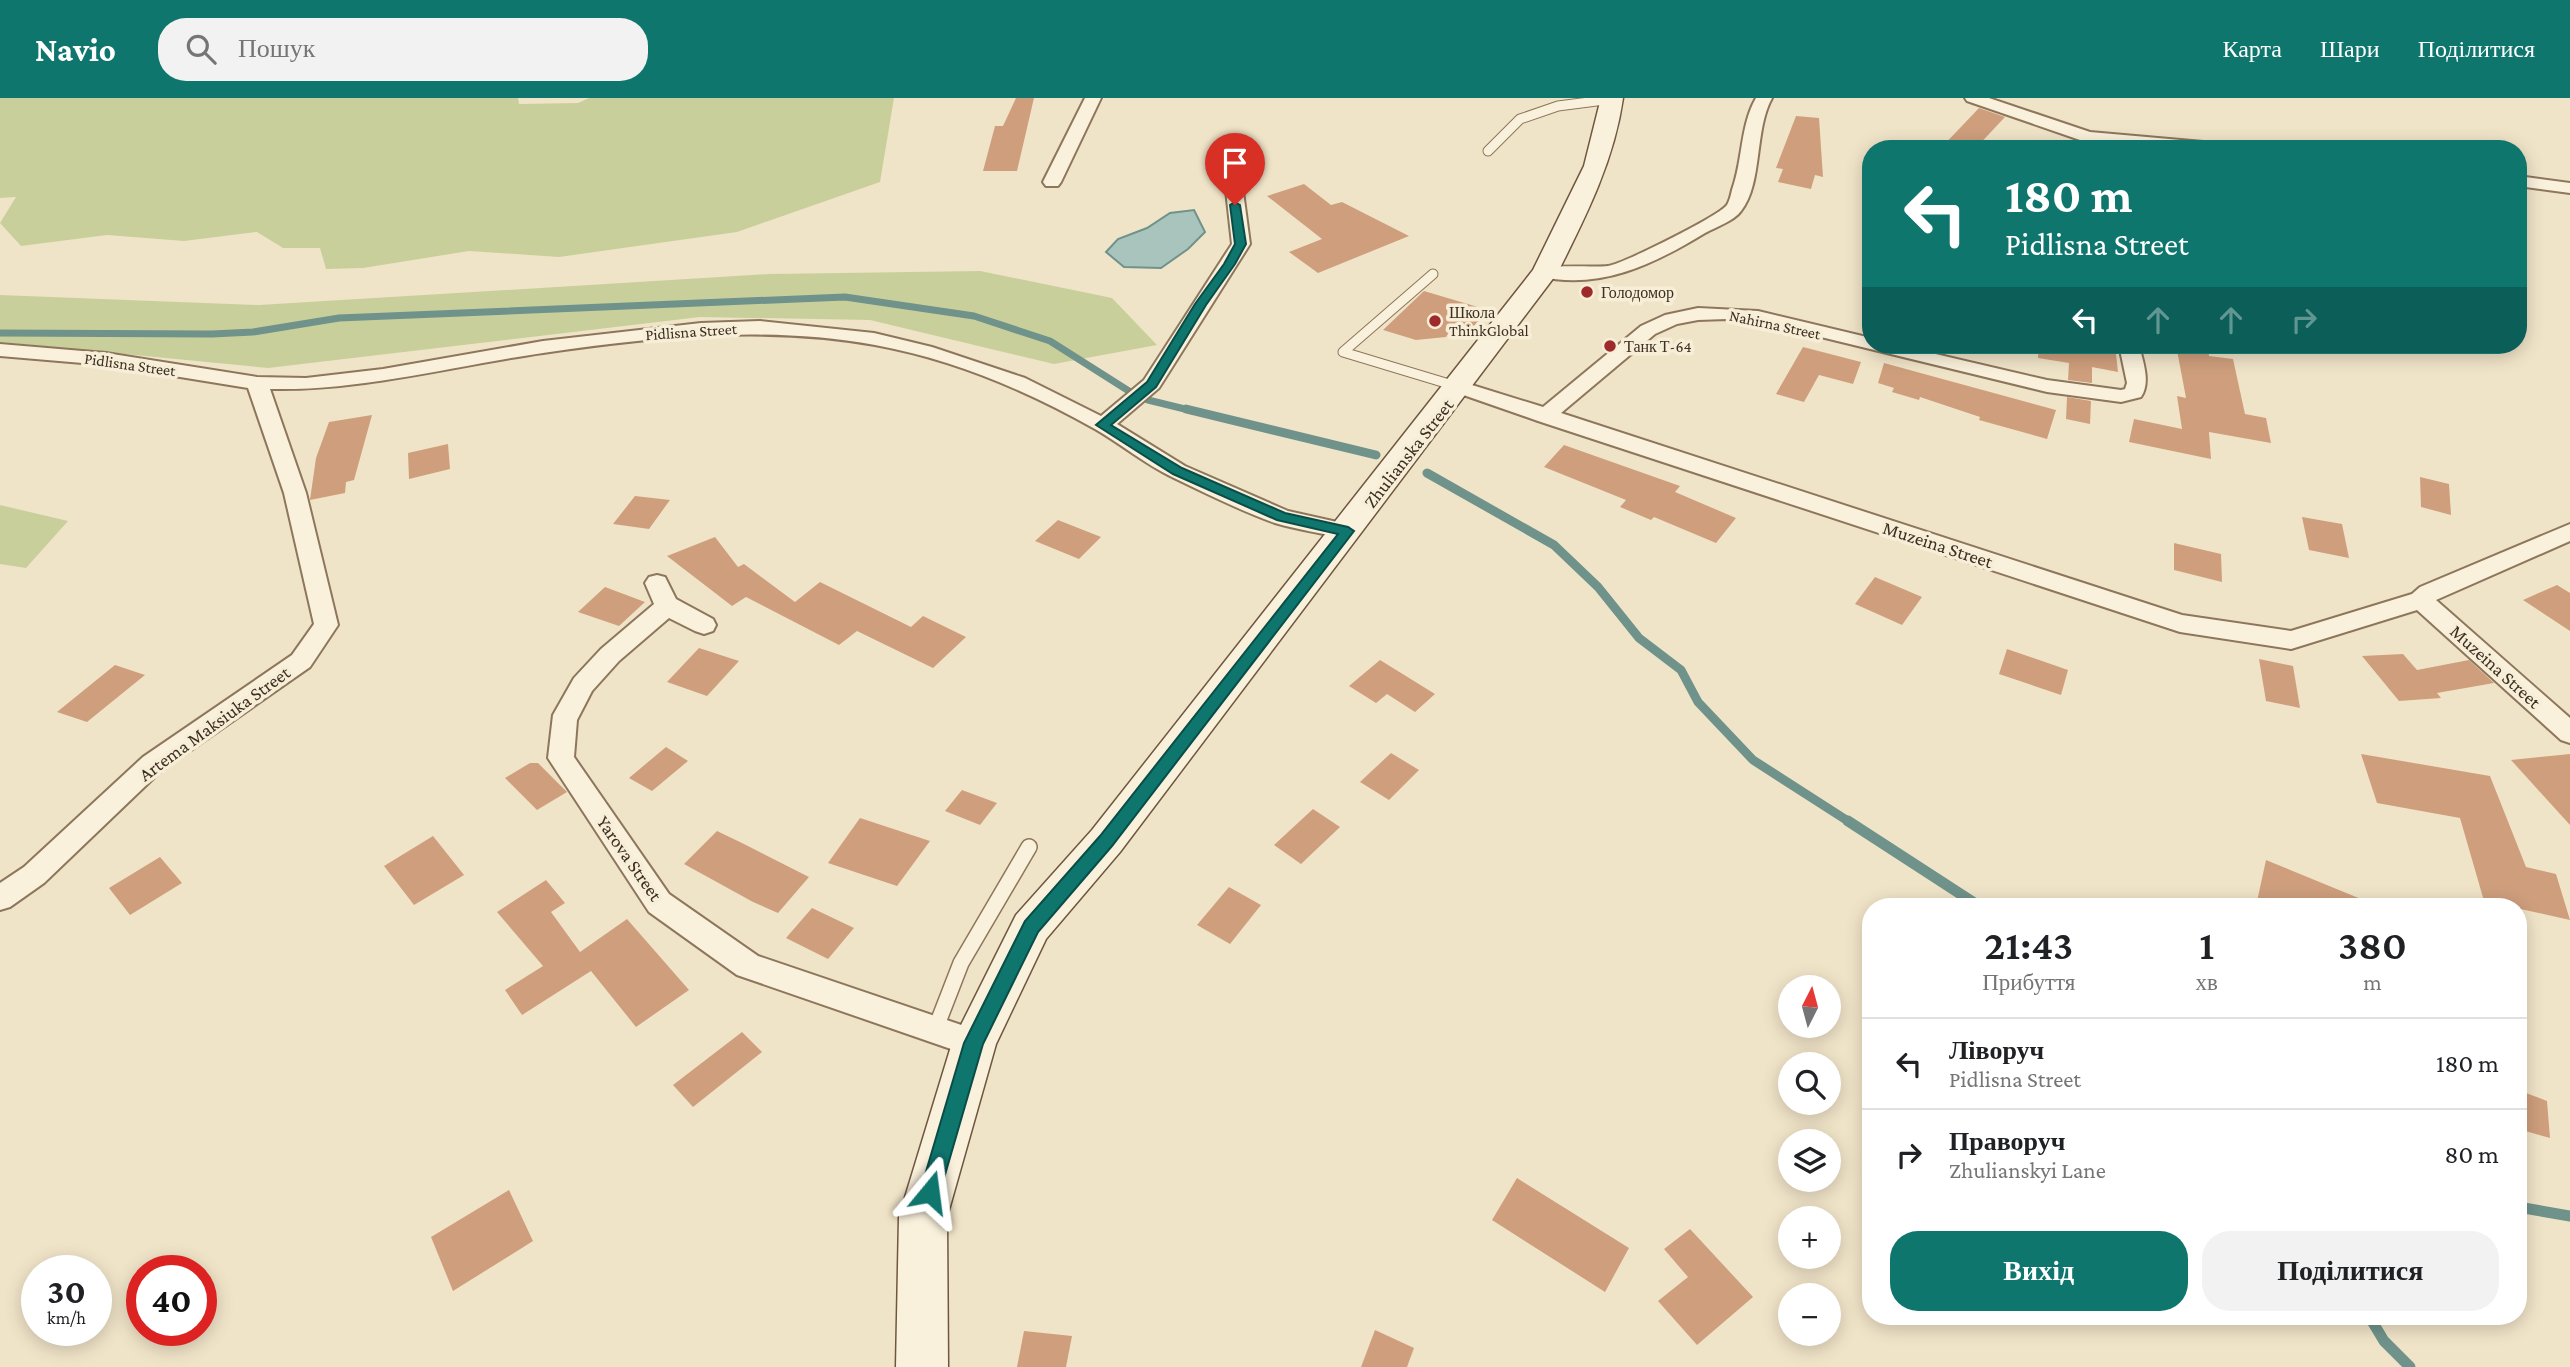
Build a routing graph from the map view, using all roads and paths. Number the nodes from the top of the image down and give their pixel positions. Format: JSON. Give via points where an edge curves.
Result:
{"nodes":[{"id":1,"x":1093,"y":98,"type":"edge"},
{"id":2,"x":1764,"y":98,"type":"edge"},
{"id":3,"x":1973,"y":98,"type":"edge"},
{"id":4,"x":1612,"y":99,"type":"edge"},
{"id":5,"x":2081,"y":140,"type":"edge"},
{"id":6,"x":1488,"y":151,"type":"dead end"},
{"id":7,"x":1230,"y":154,"type":"dead end"},
{"id":8,"x":1052,"y":182,"type":"dead end"},
{"id":9,"x":2527,"y":182,"type":"edge"},
{"id":10,"x":2570,"y":188,"type":"edge"},
{"id":11,"x":1545,"y":272,"type":"junction"},
{"id":12,"x":1433,"y":274,"type":"dead end"},
{"id":13,"x":1862,"y":343,"type":"edge"},
{"id":14,"x":0,"y":350,"type":"edge"},
{"id":15,"x":1910,"y":354,"type":"edge"},
{"id":16,"x":2131,"y":354,"type":"edge"},
{"id":17,"x":257,"y":383,"type":"junction"},
{"id":18,"x":1459,"y":387,"type":"junction"},
{"id":19,"x":1545,"y":416,"type":"junction"},
{"id":20,"x":1103,"y":425,"type":"junction"},
{"id":21,"x":1348,"y":531,"type":"junction"},
{"id":22,"x":2570,"y":533,"type":"edge"},
{"id":23,"x":2421,"y":600,"type":"junction"},
{"id":24,"x":704,"y":625,"type":"dead end"},
{"id":25,"x":2570,"y":733,"type":"edge"},
{"id":26,"x":1029,"y":847,"type":"dead end"},
{"id":27,"x":0,"y":898,"type":"edge"},
{"id":28,"x":936,"y":1030,"type":"junction"},
{"id":29,"x":974,"y":1043,"type":"junction"},
{"id":30,"x":922,"y":1367,"type":"edge"}],
"edges":[{"from":1,"to":8,"type":"street"},
{"from":2,"to":11,"type":"street","via":[[1756,112],[1747,173],[1734,209],[1662,251],[1616,271]]},
{"from":3,"to":5,"type":"street"},
{"from":4,"to":6,"type":"lane","via":[[1558,106],[1520,119]]},
{"from":4,"to":11,"type":"street","name":"Zhulianska Street","via":[[1585,194]]},
{"from":7,"to":20,"type":"street","via":[[1241,244],[1152,384]]},
{"from":9,"to":10,"type":"street"},
{"from":11,"to":18,"type":"street","name":"Zhulianska Street"},
{"from":12,"to":18,"type":"lane","via":[[1343,352]]},
{"from":13,"to":19,"type":"street","name":"Nahirna Street","via":[[1733,312],[1686,316],[1650,329]]},
{"from":14,"to":17,"type":"street","name":"Pidlisna Street","via":[[106,359]]},
{"from":15,"to":16,"type":"street","name":"Nahirna Street","via":[[2047,386],[2120,396],[2134,393],[2137,383]]},
{"from":17,"to":20,"type":"street","name":"Pidlisna Street","via":[[306,384],[624,336],[760,327],[874,339],[925,351],[1018,382]]},
{"from":17,"to":27,"type":"street","name":"Artema Maksiuka Street","via":[[295,494],[326,625],[301,661],[152,764],[34,875]]},
{"from":18,"to":19,"type":"street","name":"Muzeina Street"},
{"from":18,"to":21,"type":"street","name":"Zhulianska Street"},
{"from":19,"to":23,"type":"street","name":"Muzeina Street","via":[[2180,623],[2291,640]]},
{"from":20,"to":21,"type":"street","name":"Pidlisna Street","via":[[1177,471],[1282,517]]},
{"from":21,"to":29,"type":"street","name":"Zhulianska Street","via":[[1106,841],[1031,927]]},
{"from":22,"to":23,"type":"street","name":"Muzeina Street","via":[[2428,593]]},
{"from":23,"to":25,"type":"street","name":"Muzeina Street"},
{"from":24,"to":28,"type":"street","name":"Yarova Street","via":[[674,612],[663,595],[587,680],[566,715],[561,758],[659,903],[748,966]]},
{"from":26,"to":28,"type":"lane","via":[[961,963]]},
{"from":28,"to":29,"type":"street","name":"Yarova Street"},
{"from":29,"to":30,"type":"street","name":"Zhulianska Street","via":[[923,1217]]}]}
